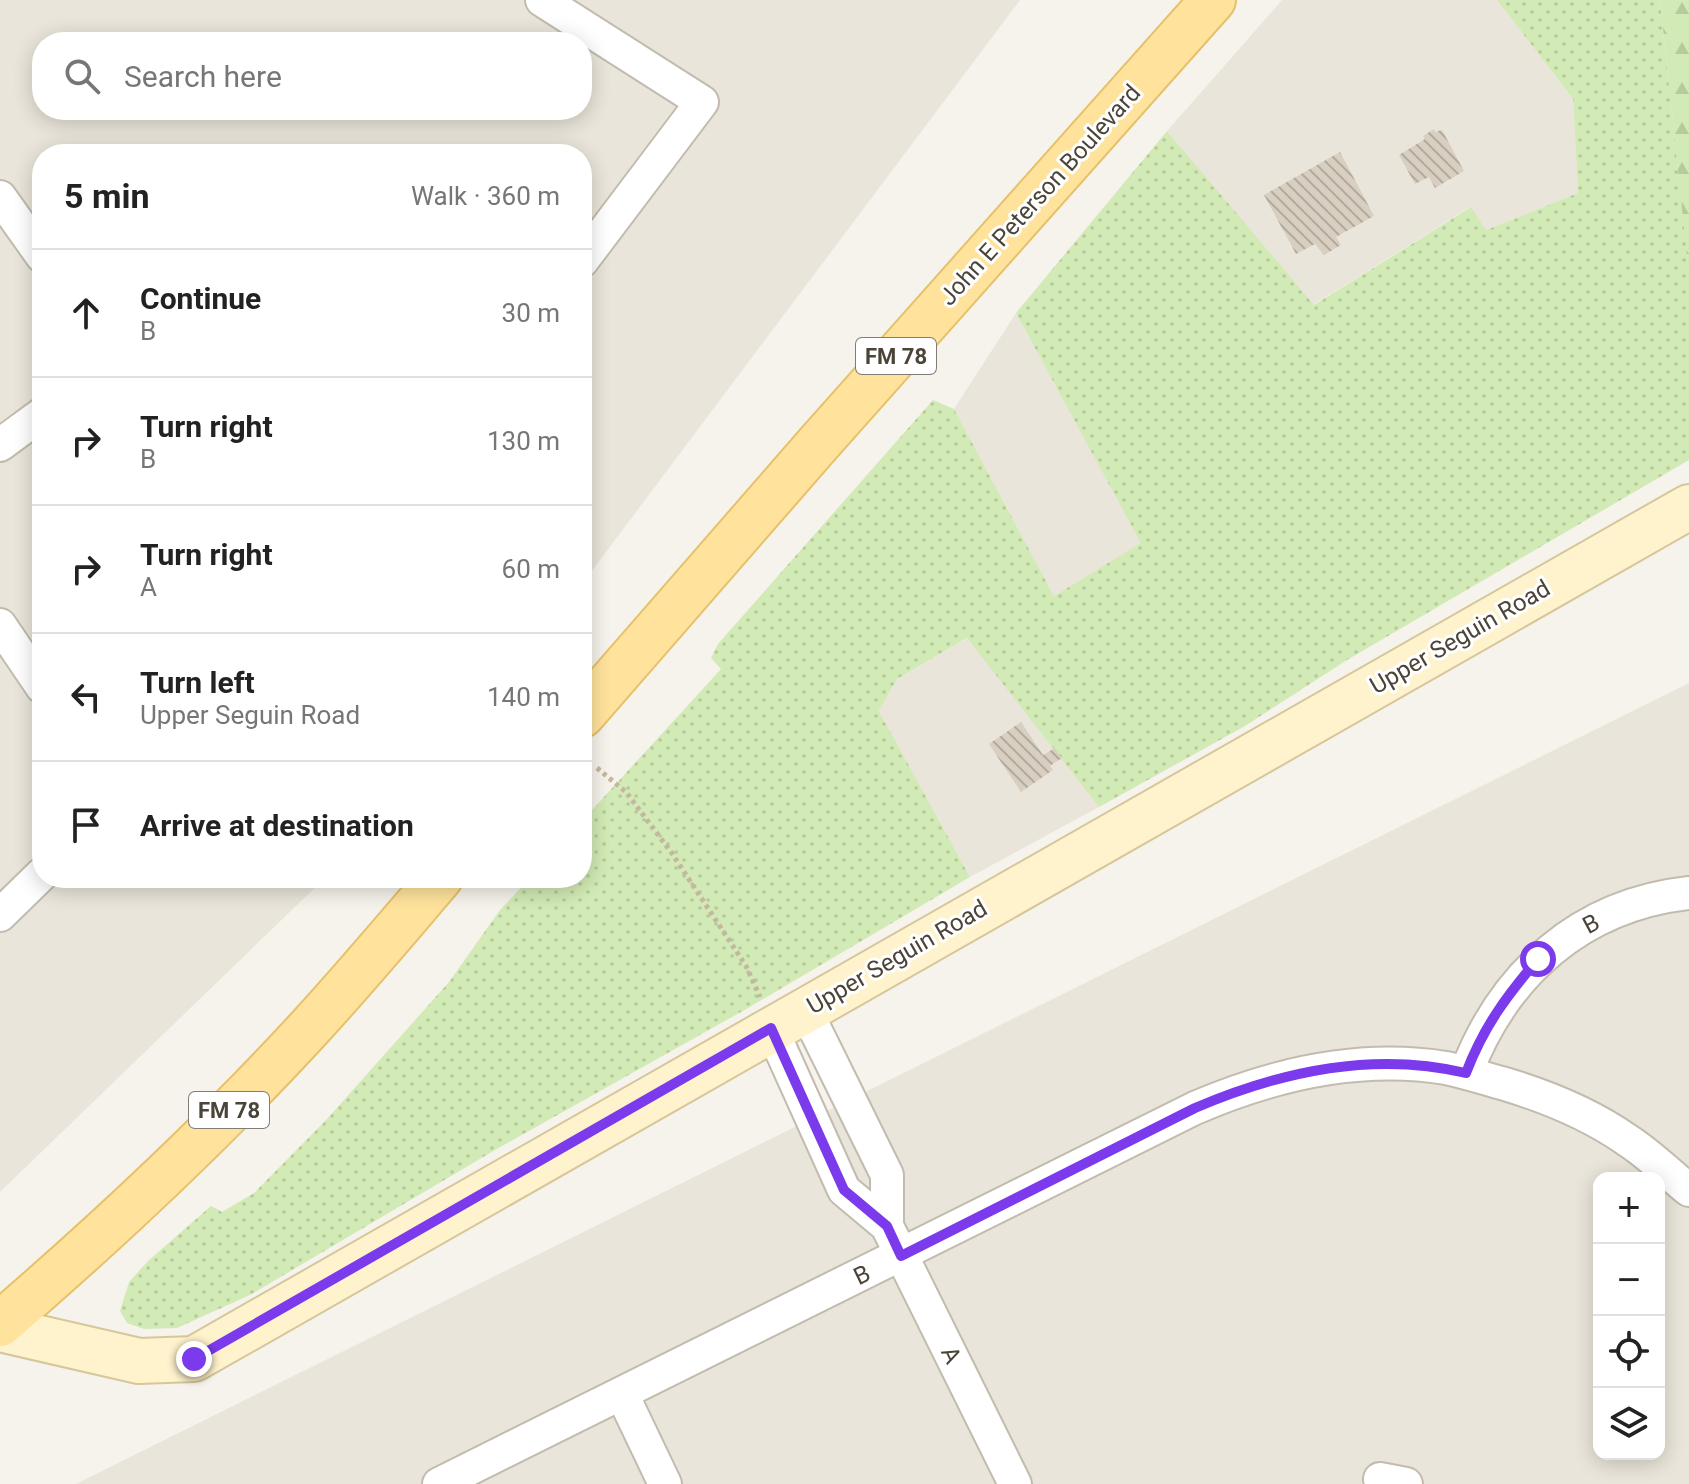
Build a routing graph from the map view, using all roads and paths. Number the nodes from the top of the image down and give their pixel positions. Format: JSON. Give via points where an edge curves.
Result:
{"nodes":[{"id":1,"x":542,"y":0,"type":"edge"},
{"id":2,"x":1213,"y":0,"type":"edge"},
{"id":3,"x":0,"y":197,"type":"edge"},
{"id":4,"x":32,"y":242,"type":"edge"},
{"id":5,"x":592,"y":248,"type":"edge"},
{"id":6,"x":32,"y":421,"type":"edge"},
{"id":7,"x":0,"y":445,"type":"edge"},
{"id":8,"x":1689,"y":507,"type":"edge"},
{"id":9,"x":0,"y":625,"type":"edge"},
{"id":10,"x":32,"y":672,"type":"edge"},
{"id":11,"x":592,"y":704,"type":"edge"},
{"id":12,"x":597,"y":768,"type":"dead end"},
{"id":13,"x":32,"y":884,"type":"edge"},
{"id":14,"x":431,"y":888,"type":"edge"},
{"id":15,"x":1689,"y":893,"type":"edge"},
{"id":16,"x":0,"y":915,"type":"edge"},
{"id":17,"x":788,"y":1018,"type":"junction"},
{"id":18,"x":1466,"y":1073,"type":"junction"},
{"id":19,"x":1689,"y":1190,"type":"edge"},
{"id":20,"x":887,"y":1226,"type":"junction"},
{"id":21,"x":901,"y":1256,"type":"junction"},
{"id":22,"x":0,"y":1326,"type":"edge"},
{"id":23,"x":622,"y":1394,"type":"junction"},
{"id":24,"x":439,"y":1484,"type":"edge"},
{"id":25,"x":665,"y":1484,"type":"edge"},
{"id":26,"x":1015,"y":1484,"type":"edge"}],
"edges":[{"from":1,"to":5,"type":"street","via":[[702,102]]},
{"from":2,"to":11,"type":"main road","name":"John E Peterson Boulevard","number":"FM 78"},
{"from":3,"to":4,"type":"street"},
{"from":6,"to":7,"type":"street"},
{"from":8,"to":17,"type":"street","name":"Upper Seguin Road"},
{"from":9,"to":10,"type":"street"},
{"from":12,"to":17,"type":"path","via":[[626,792]]},
{"from":13,"to":16,"type":"street"},
{"from":14,"to":22,"type":"main road","number":"FM 78","via":[[312,1026],[189,1152]]},
{"from":15,"to":18,"type":"street","name":"B","via":[[1631,905],[1582,927],[1538,959],[1503,1000]]},
{"from":17,"to":20,"type":"street","name":"A","via":[[887,1175]]},
{"from":17,"to":20,"type":"street","name":"A","via":[[844,1190]]},
{"from":17,"to":22,"type":"street","name":"Upper Seguin Road","via":[[194,1359],[139,1361]]},
{"from":18,"to":19,"type":"street","name":"B","via":[[1540,1094],[1586,1115],[1628,1140]]},
{"from":18,"to":21,"type":"street","name":"B","via":[[1370,1064],[1325,1068],[1237,1090]]},
{"from":20,"to":21,"type":"street","name":"A"},
{"from":21,"to":23,"type":"street","name":"B"},
{"from":21,"to":26,"type":"street","name":"A"},
{"from":23,"to":24,"type":"street","name":"B"},
{"from":23,"to":25,"type":"street"}]}
